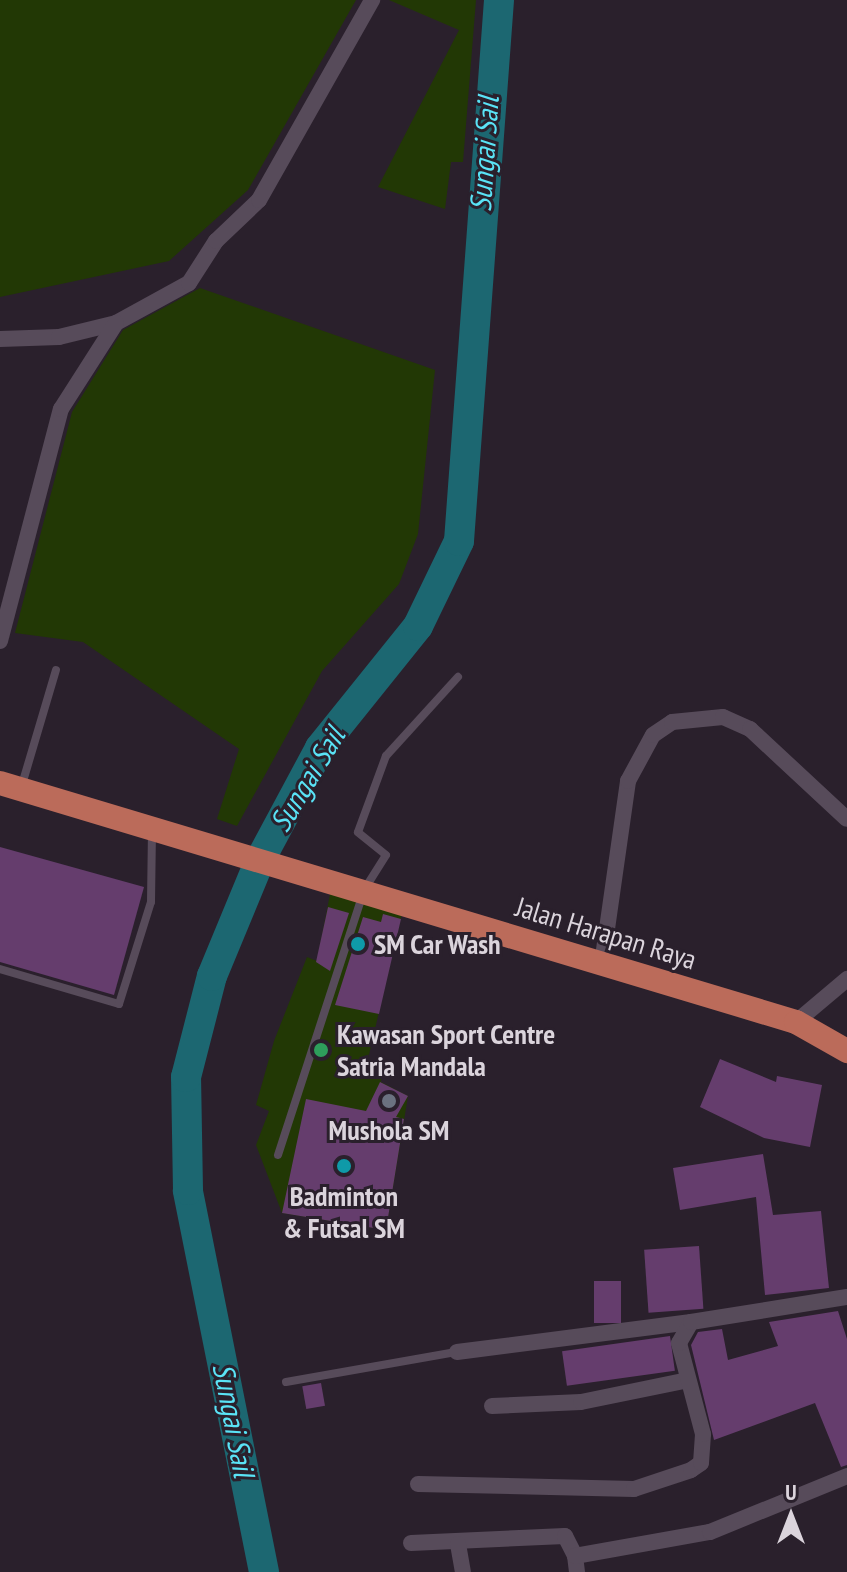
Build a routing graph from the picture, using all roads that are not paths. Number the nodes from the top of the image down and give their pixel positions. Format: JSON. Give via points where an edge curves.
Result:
{"nodes":[{"id":1,"x":372,"y":0,"type":"edge"},
{"id":2,"x":116,"y":323,"type":"junction"},
{"id":3,"x":0,"y":339,"type":"edge"},
{"id":4,"x":0,"y":641,"type":"edge"},
{"id":5,"x":56,"y":670,"type":"dead end"},
{"id":6,"x":458,"y":677,"type":"dead end"},
{"id":7,"x":10,"y":786,"type":"edge"},
{"id":8,"x":847,"y":819,"type":"edge"},
{"id":9,"x":161,"y":829,"type":"junction"},
{"id":10,"x":353,"y":886,"type":"junction"},
{"id":11,"x":602,"y":964,"type":"junction"},
{"id":12,"x":0,"y":969,"type":"edge"},
{"id":13,"x":847,"y":979,"type":"edge"},
{"id":14,"x":796,"y":1022,"type":"junction"},
{"id":15,"x":847,"y":1051,"type":"edge"},
{"id":16,"x":278,"y":1155,"type":"dead end"},
{"id":17,"x":847,"y":1297,"type":"edge"},
{"id":18,"x":691,"y":1322,"type":"junction"},
{"id":19,"x":457,"y":1352,"type":"joint"},
{"id":20,"x":688,"y":1380,"type":"junction"},
{"id":21,"x":286,"y":1382,"type":"dead end"},
{"id":22,"x":492,"y":1406,"type":"dead end"},
{"id":23,"x":847,"y":1476,"type":"edge"},
{"id":24,"x":418,"y":1484,"type":"dead end"},
{"id":25,"x":411,"y":1543,"type":"dead end"},
{"id":26,"x":458,"y":1544,"type":"junction"},
{"id":27,"x":576,"y":1564,"type":"edge"},
{"id":28,"x":463,"y":1572,"type":"edge"}],
"edges":[{"from":1,"to":2,"type":"street","via":[[259,200],[216,241],[189,283]]},
{"from":2,"to":3,"type":"street","via":[[59,337]]},
{"from":2,"to":4,"type":"street","via":[[61,409]]},
{"from":5,"to":7,"type":"lane"},
{"from":6,"to":10,"type":"lane","via":[[386,756],[358,832],[386,855]]},
{"from":7,"to":9,"type":"main road"},
{"from":8,"to":11,"type":"street","via":[[750,729],[723,717],[672,722],[653,735],[628,781]]},
{"from":9,"to":10,"type":"main road","name":"Jalan Harapan Raya"},
{"from":9,"to":12,"type":"lane","via":[[151,902],[119,1004]]},
{"from":10,"to":11,"type":"main road","name":"Jalan Harapan Raya"},
{"from":10,"to":16,"type":"lane"},
{"from":11,"to":14,"type":"main road","name":"Jalan Harapan Raya"},
{"from":13,"to":14,"type":"street"},
{"from":14,"to":15,"type":"main road","name":"Jalan Harapan Raya"},
{"from":17,"to":18,"type":"street"},
{"from":18,"to":19,"type":"street"},
{"from":18,"to":20,"type":"street","via":[[679,1343]]},
{"from":19,"to":21,"type":"lane"},
{"from":20,"to":22,"type":"street","via":[[581,1402]]},
{"from":20,"to":24,"type":"street","via":[[704,1450],[691,1470],[634,1489]]},
{"from":23,"to":27,"type":"street","via":[[710,1532]]},
{"from":25,"to":26,"type":"street"},
{"from":26,"to":27,"type":"street","via":[[565,1536]]},
{"from":26,"to":28,"type":"street"}]}
